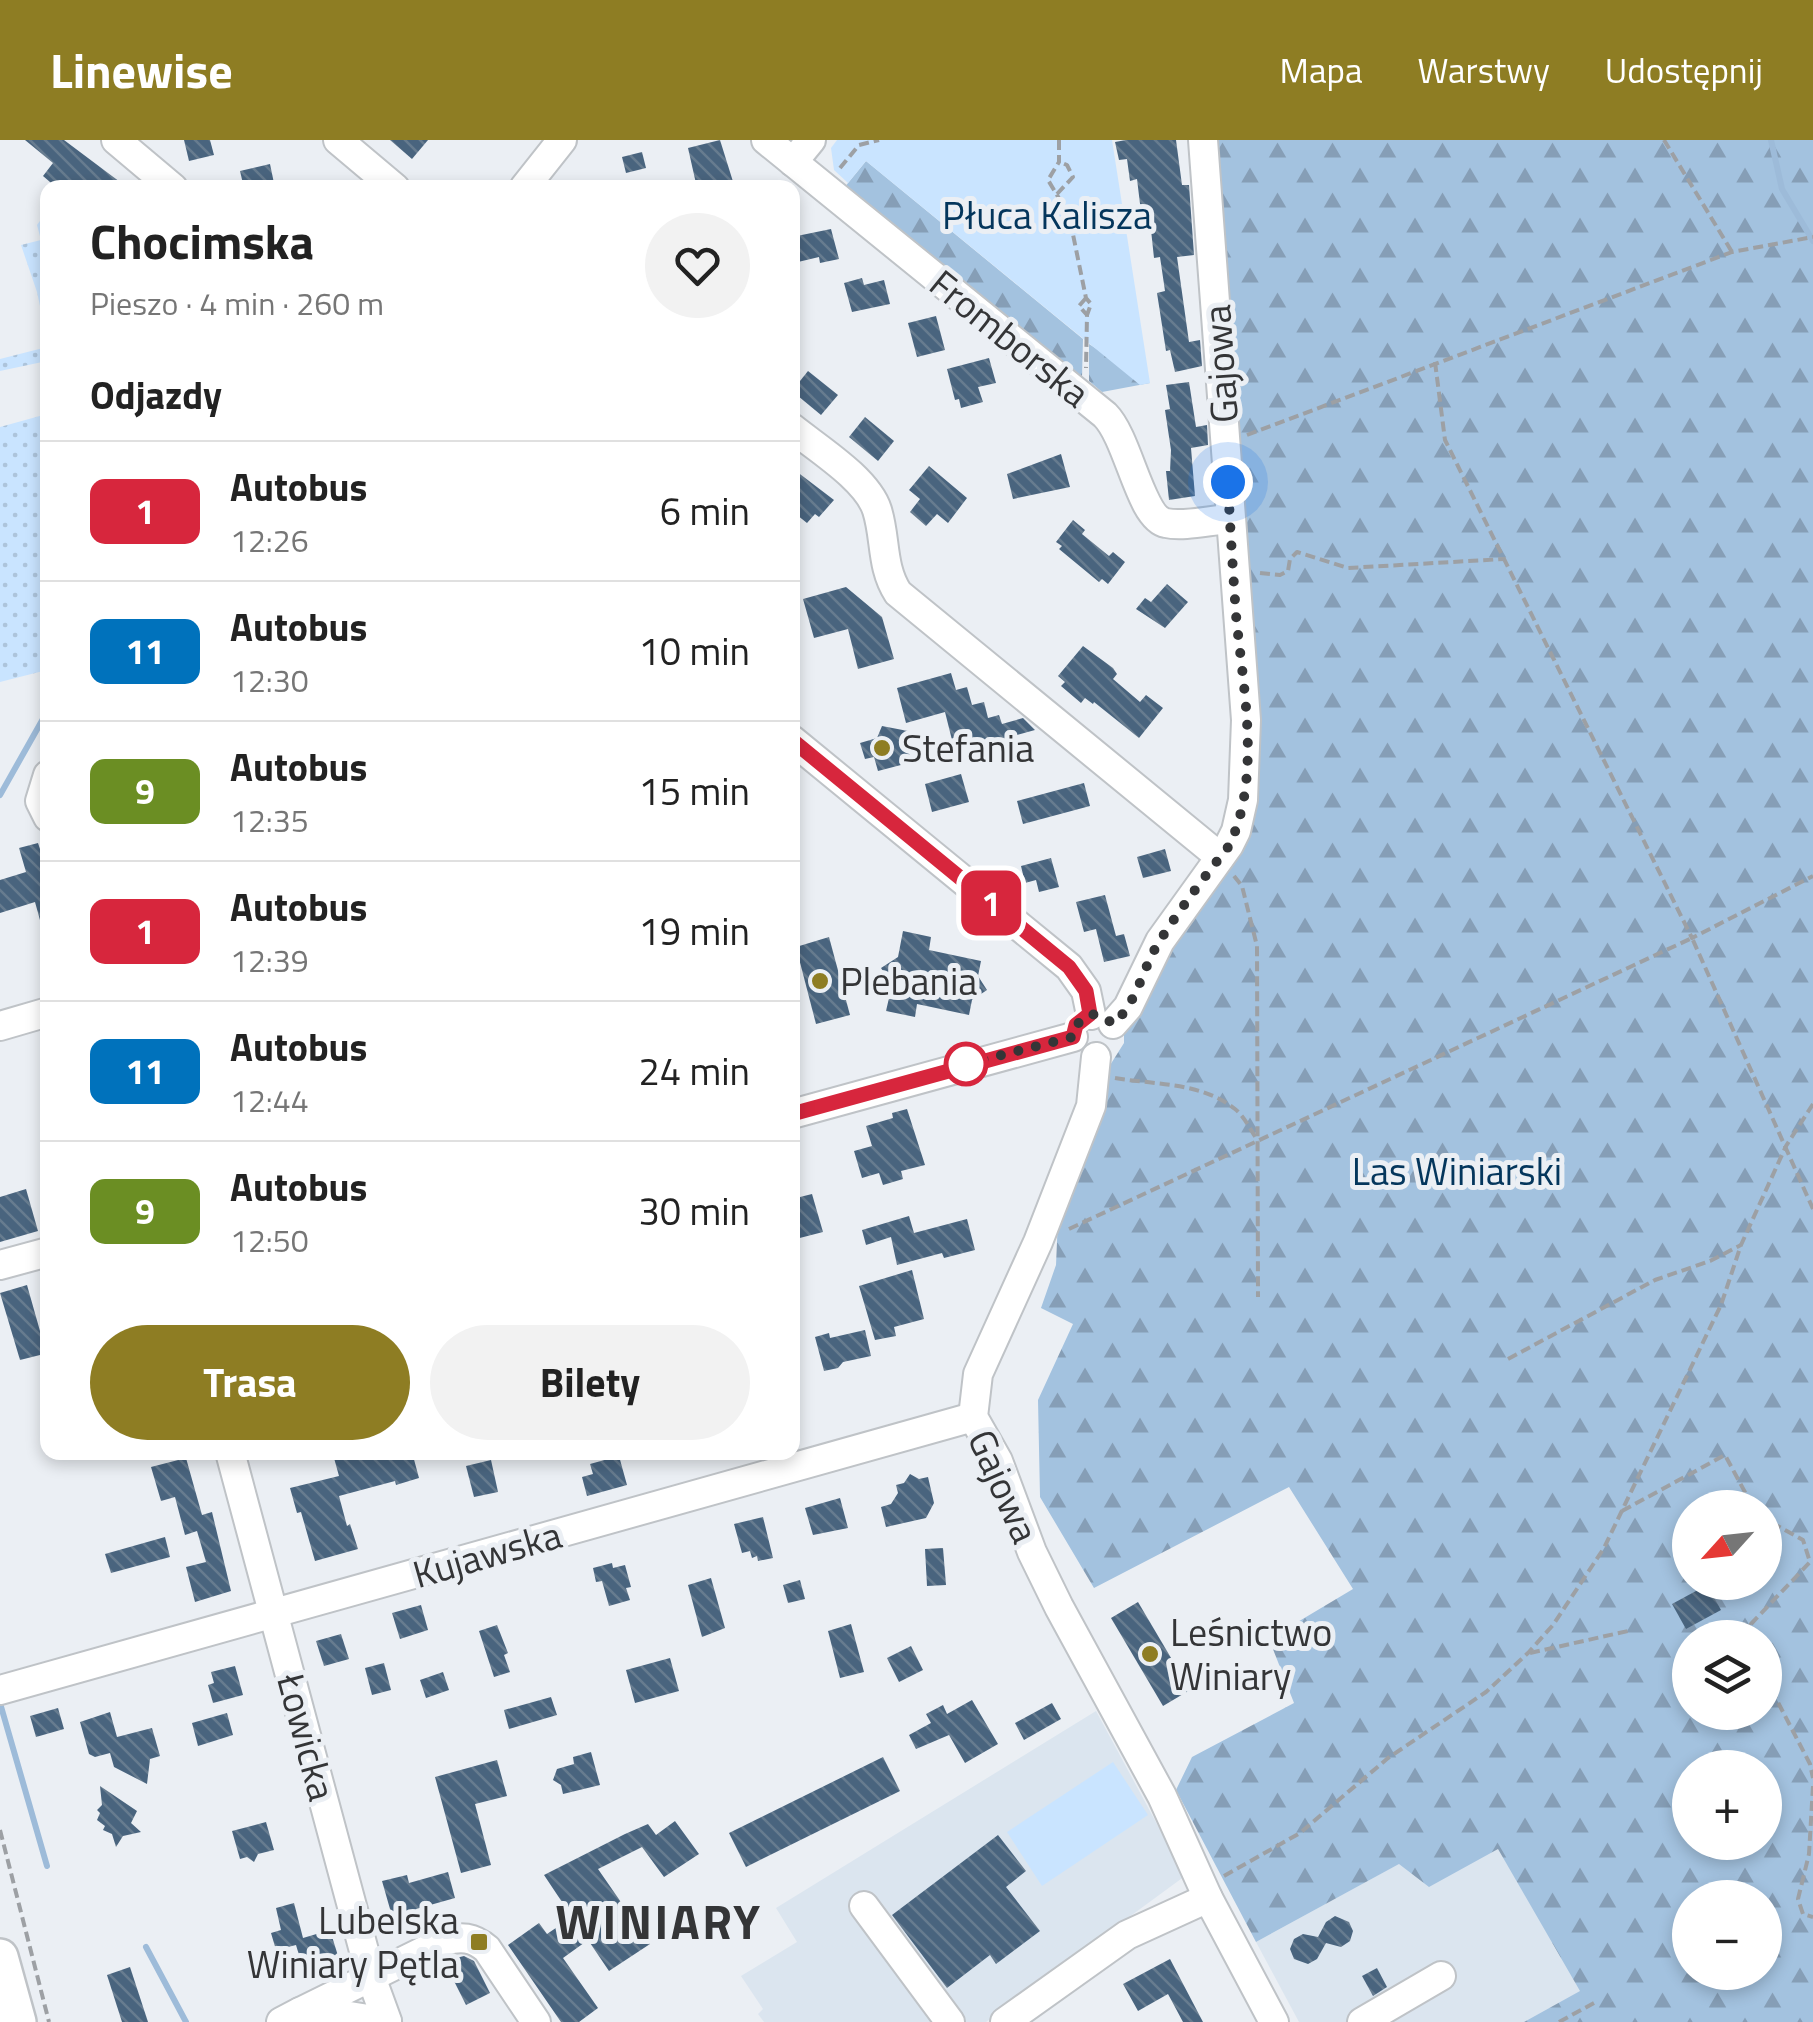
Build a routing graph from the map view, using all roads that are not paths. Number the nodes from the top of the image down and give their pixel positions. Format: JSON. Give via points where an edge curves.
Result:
{"nodes":[{"id":1,"x":116,"y":140,"type":"edge"},
{"id":2,"x":338,"y":140,"type":"edge"},
{"id":3,"x":562,"y":140,"type":"edge"},
{"id":4,"x":766,"y":140,"type":"edge"},
{"id":5,"x":1202,"y":142,"type":"edge"},
{"id":6,"x":802,"y":151,"type":"edge"},
{"id":7,"x":164,"y":180,"type":"edge"},
{"id":8,"x":386,"y":180,"type":"edge"},
{"id":9,"x":530,"y":180,"type":"edge"},
{"id":10,"x":800,"y":435,"type":"edge"},
{"id":11,"x":1230,"y":519,"type":"junction"},
{"id":12,"x":800,"y":747,"type":"edge"},
{"id":13,"x":1220,"y":857,"type":"junction"},
{"id":14,"x":40,"y":1014,"type":"edge"},
{"id":15,"x":1092,"y":1025,"type":"junction"},
{"id":16,"x":0,"y":1026,"type":"edge"},
{"id":17,"x":800,"y":1112,"type":"edge"},
{"id":18,"x":40,"y":1254,"type":"edge"},
{"id":19,"x":0,"y":1265,"type":"edge"},
{"id":20,"x":973,"y":1417,"type":"junction"},
{"id":21,"x":232,"y":1460,"type":"edge"},
{"id":22,"x":274,"y":1613,"type":"junction"},
{"id":23,"x":0,"y":1690,"type":"edge"},
{"id":24,"x":1206,"y":1892,"type":"junction"},
{"id":25,"x":864,"y":1906,"type":"dead end"},
{"id":26,"x":0,"y":1956,"type":"edge"},
{"id":27,"x":1441,"y":1976,"type":"dead end"},
{"id":28,"x":371,"y":1977,"type":"junction"},
{"id":29,"x":290,"y":2017,"type":"edge"},
{"id":30,"x":18,"y":2022,"type":"edge"},
{"id":31,"x":387,"y":2022,"type":"edge"},
{"id":32,"x":536,"y":2022,"type":"edge"},
{"id":33,"x":950,"y":2022,"type":"edge"},
{"id":34,"x":1005,"y":2022,"type":"edge"},
{"id":35,"x":1274,"y":2022,"type":"edge"},
{"id":36,"x":1362,"y":2022,"type":"edge"}],
"edges":[{"from":1,"to":7,"type":"street"},
{"from":2,"to":8,"type":"street"},
{"from":3,"to":9,"type":"street"},
{"from":4,"to":6,"type":"street","name":"Fromborska"},
{"from":5,"to":11,"type":"street","name":"Gajowa"},
{"from":6,"to":11,"type":"street","name":"Fromborska","via":[[1116,426],[1155,518]]},
{"from":10,"to":13,"type":"street","via":[[867,491],[898,593]]},
{"from":11,"to":13,"type":"street","name":"Gajowa","via":[[1246,764],[1240,816]]},
{"from":12,"to":15,"type":"street","via":[[1069,967],[1086,991]]},
{"from":13,"to":15,"type":"street","name":"Gajowa","via":[[1160,940],[1128,1008]]},
{"from":14,"to":16,"type":"street"},
{"from":15,"to":17,"type":"street"},
{"from":15,"to":20,"type":"street","name":"Gajowa","via":[[1082,1053],[1096,1065],[1091,1106],[978,1374]]},
{"from":18,"to":19,"type":"street"},
{"from":20,"to":22,"type":"street","name":"Kujawska"},
{"from":20,"to":24,"type":"street","name":"Gajowa","via":[[998,1461],[1032,1552]]},
{"from":21,"to":22,"type":"street","name":"Łowicka"},
{"from":22,"to":23,"type":"street","name":"Kujawska"},
{"from":22,"to":28,"type":"street","name":"Łowicka"},
{"from":24,"to":34,"type":"street","via":[[1127,1935]]},
{"from":24,"to":35,"type":"street","name":"Gajowa"},
{"from":25,"to":33,"type":"street"},
{"from":26,"to":30,"type":"main road"},
{"from":27,"to":36,"type":"street"},
{"from":28,"to":29,"type":"street"},
{"from":28,"to":31,"type":"street","name":"Łowicka"},
{"from":28,"to":32,"type":"street","via":[[444,1942],[470,1938],[494,1958]]},
{"from":29,"to":31,"type":"street","via":[[322,2010]]}]}
